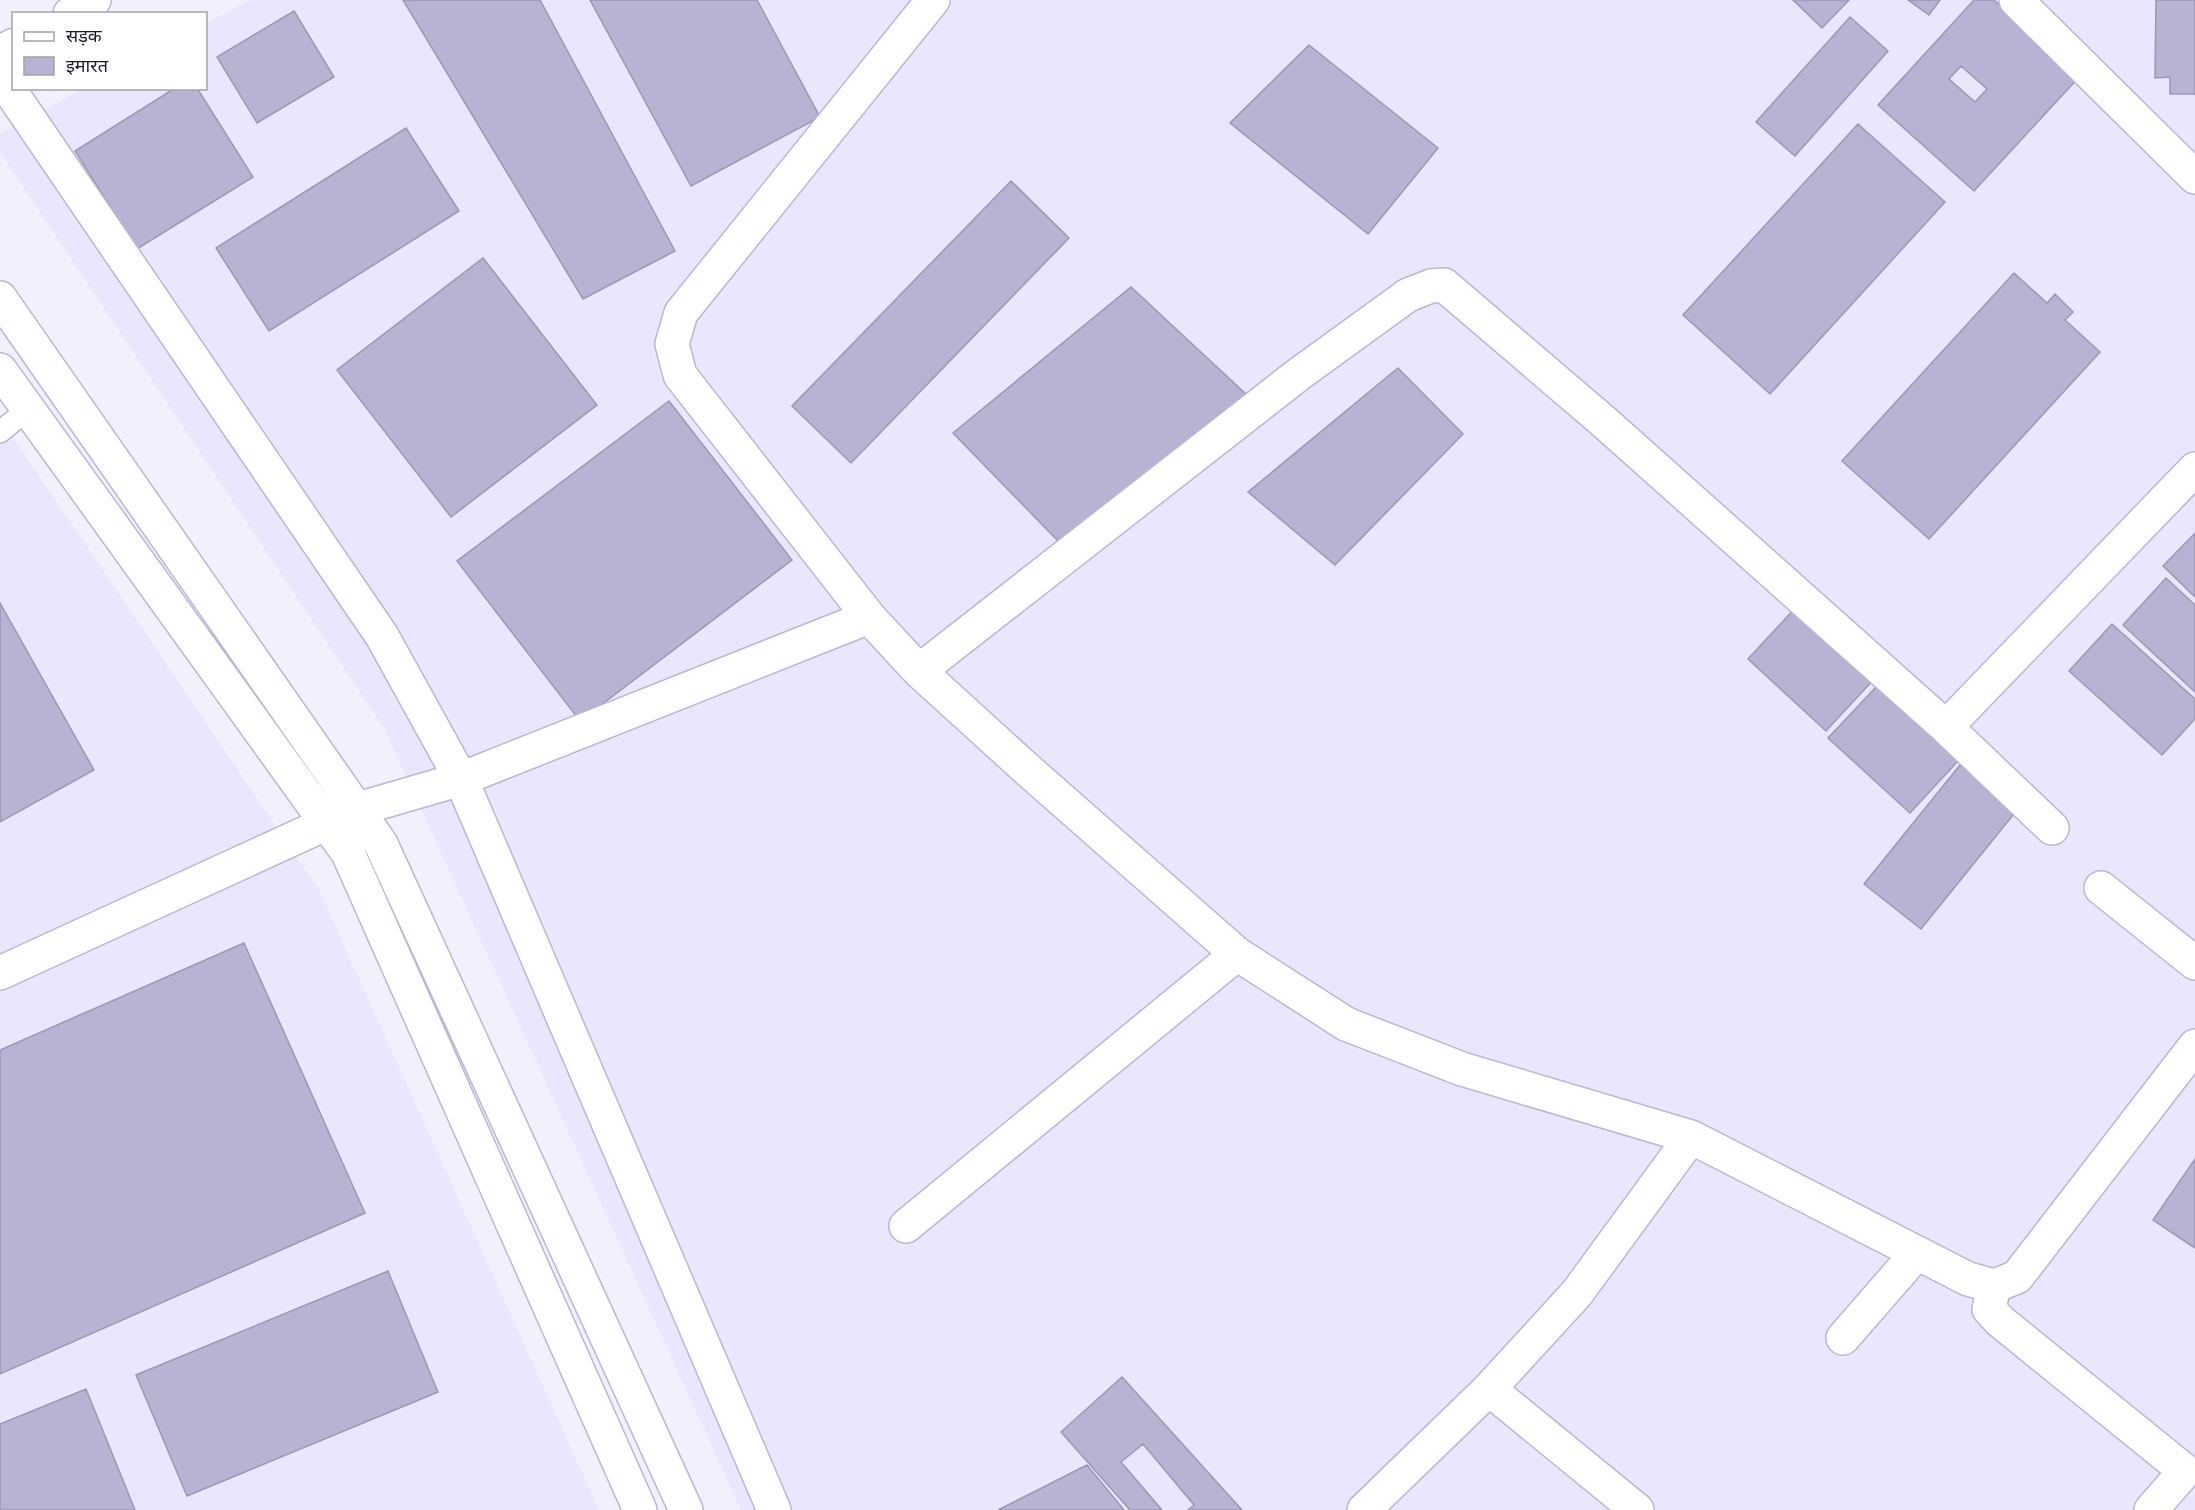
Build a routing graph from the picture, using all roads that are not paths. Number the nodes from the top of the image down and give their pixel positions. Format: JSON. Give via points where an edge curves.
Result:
{"nodes":[{"id":1,"x":93,"y":0,"type":"edge"},
{"id":2,"x":933,"y":0,"type":"edge"},
{"id":3,"x":2016,"y":0,"type":"edge"},
{"id":4,"x":73,"y":12,"type":"edge"},
{"id":5,"x":0,"y":76,"type":"edge"},
{"id":6,"x":2195,"y":177,"type":"edge"},
{"id":7,"x":0,"y":298,"type":"edge"},
{"id":8,"x":0,"y":370,"type":"edge"},
{"id":9,"x":28,"y":409,"type":"junction"},
{"id":10,"x":0,"y":432,"type":"edge"},
{"id":11,"x":2195,"y":469,"type":"edge"},
{"id":12,"x":869,"y":617,"type":"junction"},
{"id":13,"x":919,"y":671,"type":"junction"},
{"id":14,"x":1946,"y":727,"type":"junction"},
{"id":15,"x":461,"y":779,"type":"junction"},
{"id":16,"x":358,"y":808,"type":"junction"},
{"id":17,"x":327,"y":823,"type":"junction"},
{"id":18,"x":2052,"y":828,"type":"dead end"},
{"id":19,"x":2101,"y":888,"type":"dead end"},
{"id":20,"x":1237,"y":954,"type":"junction"},
{"id":21,"x":2195,"y":963,"type":"edge"},
{"id":22,"x":0,"y":973,"type":"edge"},
{"id":23,"x":2195,"y":1046,"type":"edge"},
{"id":24,"x":1691,"y":1137,"type":"junction"},
{"id":25,"x":906,"y":1226,"type":"dead end"},
{"id":26,"x":1917,"y":1253,"type":"junction"},
{"id":27,"x":1994,"y":1286,"type":"junction"},
{"id":28,"x":1843,"y":1338,"type":"dead end"},
{"id":29,"x":1489,"y":1389,"type":"junction"},
{"id":30,"x":640,"y":1510,"type":"edge"},
{"id":31,"x":686,"y":1510,"type":"edge"},
{"id":32,"x":774,"y":1510,"type":"edge"},
{"id":33,"x":1364,"y":1510,"type":"edge"},
{"id":34,"x":1637,"y":1510,"type":"edge"},
{"id":35,"x":2151,"y":1510,"type":"edge"}],
"edges":[{"from":1,"to":4,"type":"street"},
{"from":2,"to":12,"type":"street","via":[[681,313],[672,344],[680,375]]},
{"from":3,"to":6,"type":"street"},
{"from":5,"to":15,"type":"street","via":[[382,636]]},
{"from":7,"to":16,"type":"street"},
{"from":8,"to":9,"type":"street"},
{"from":9,"to":10,"type":"lane"},
{"from":9,"to":17,"type":"street"},
{"from":11,"to":14,"type":"street"},
{"from":12,"to":13,"type":"street"},
{"from":12,"to":15,"type":"street"},
{"from":13,"to":14,"type":"street","via":[[1299,374],[1408,295],[1444,285]]},
{"from":13,"to":20,"type":"street"},
{"from":14,"to":18,"type":"street"},
{"from":15,"to":16,"type":"street"},
{"from":15,"to":32,"type":"street"},
{"from":16,"to":17,"type":"street"},
{"from":16,"to":31,"type":"street","via":[[381,844]]},
{"from":17,"to":22,"type":"street"},
{"from":17,"to":30,"type":"street","via":[[348,853]]},
{"from":19,"to":21,"type":"street"},
{"from":20,"to":24,"type":"street","via":[[1346,1024],[1462,1069]]},
{"from":20,"to":25,"type":"street"},
{"from":23,"to":27,"type":"street","via":[[2017,1277]]},
{"from":24,"to":26,"type":"street"},
{"from":24,"to":29,"type":"street","via":[[1577,1293]]},
{"from":26,"to":27,"type":"street","via":[[1968,1279]]},
{"from":26,"to":28,"type":"street"},
{"from":27,"to":35,"type":"street","via":[[1989,1309],[2001,1321],[2185,1471]]},
{"from":29,"to":33,"type":"street"},
{"from":29,"to":34,"type":"street"}]}
